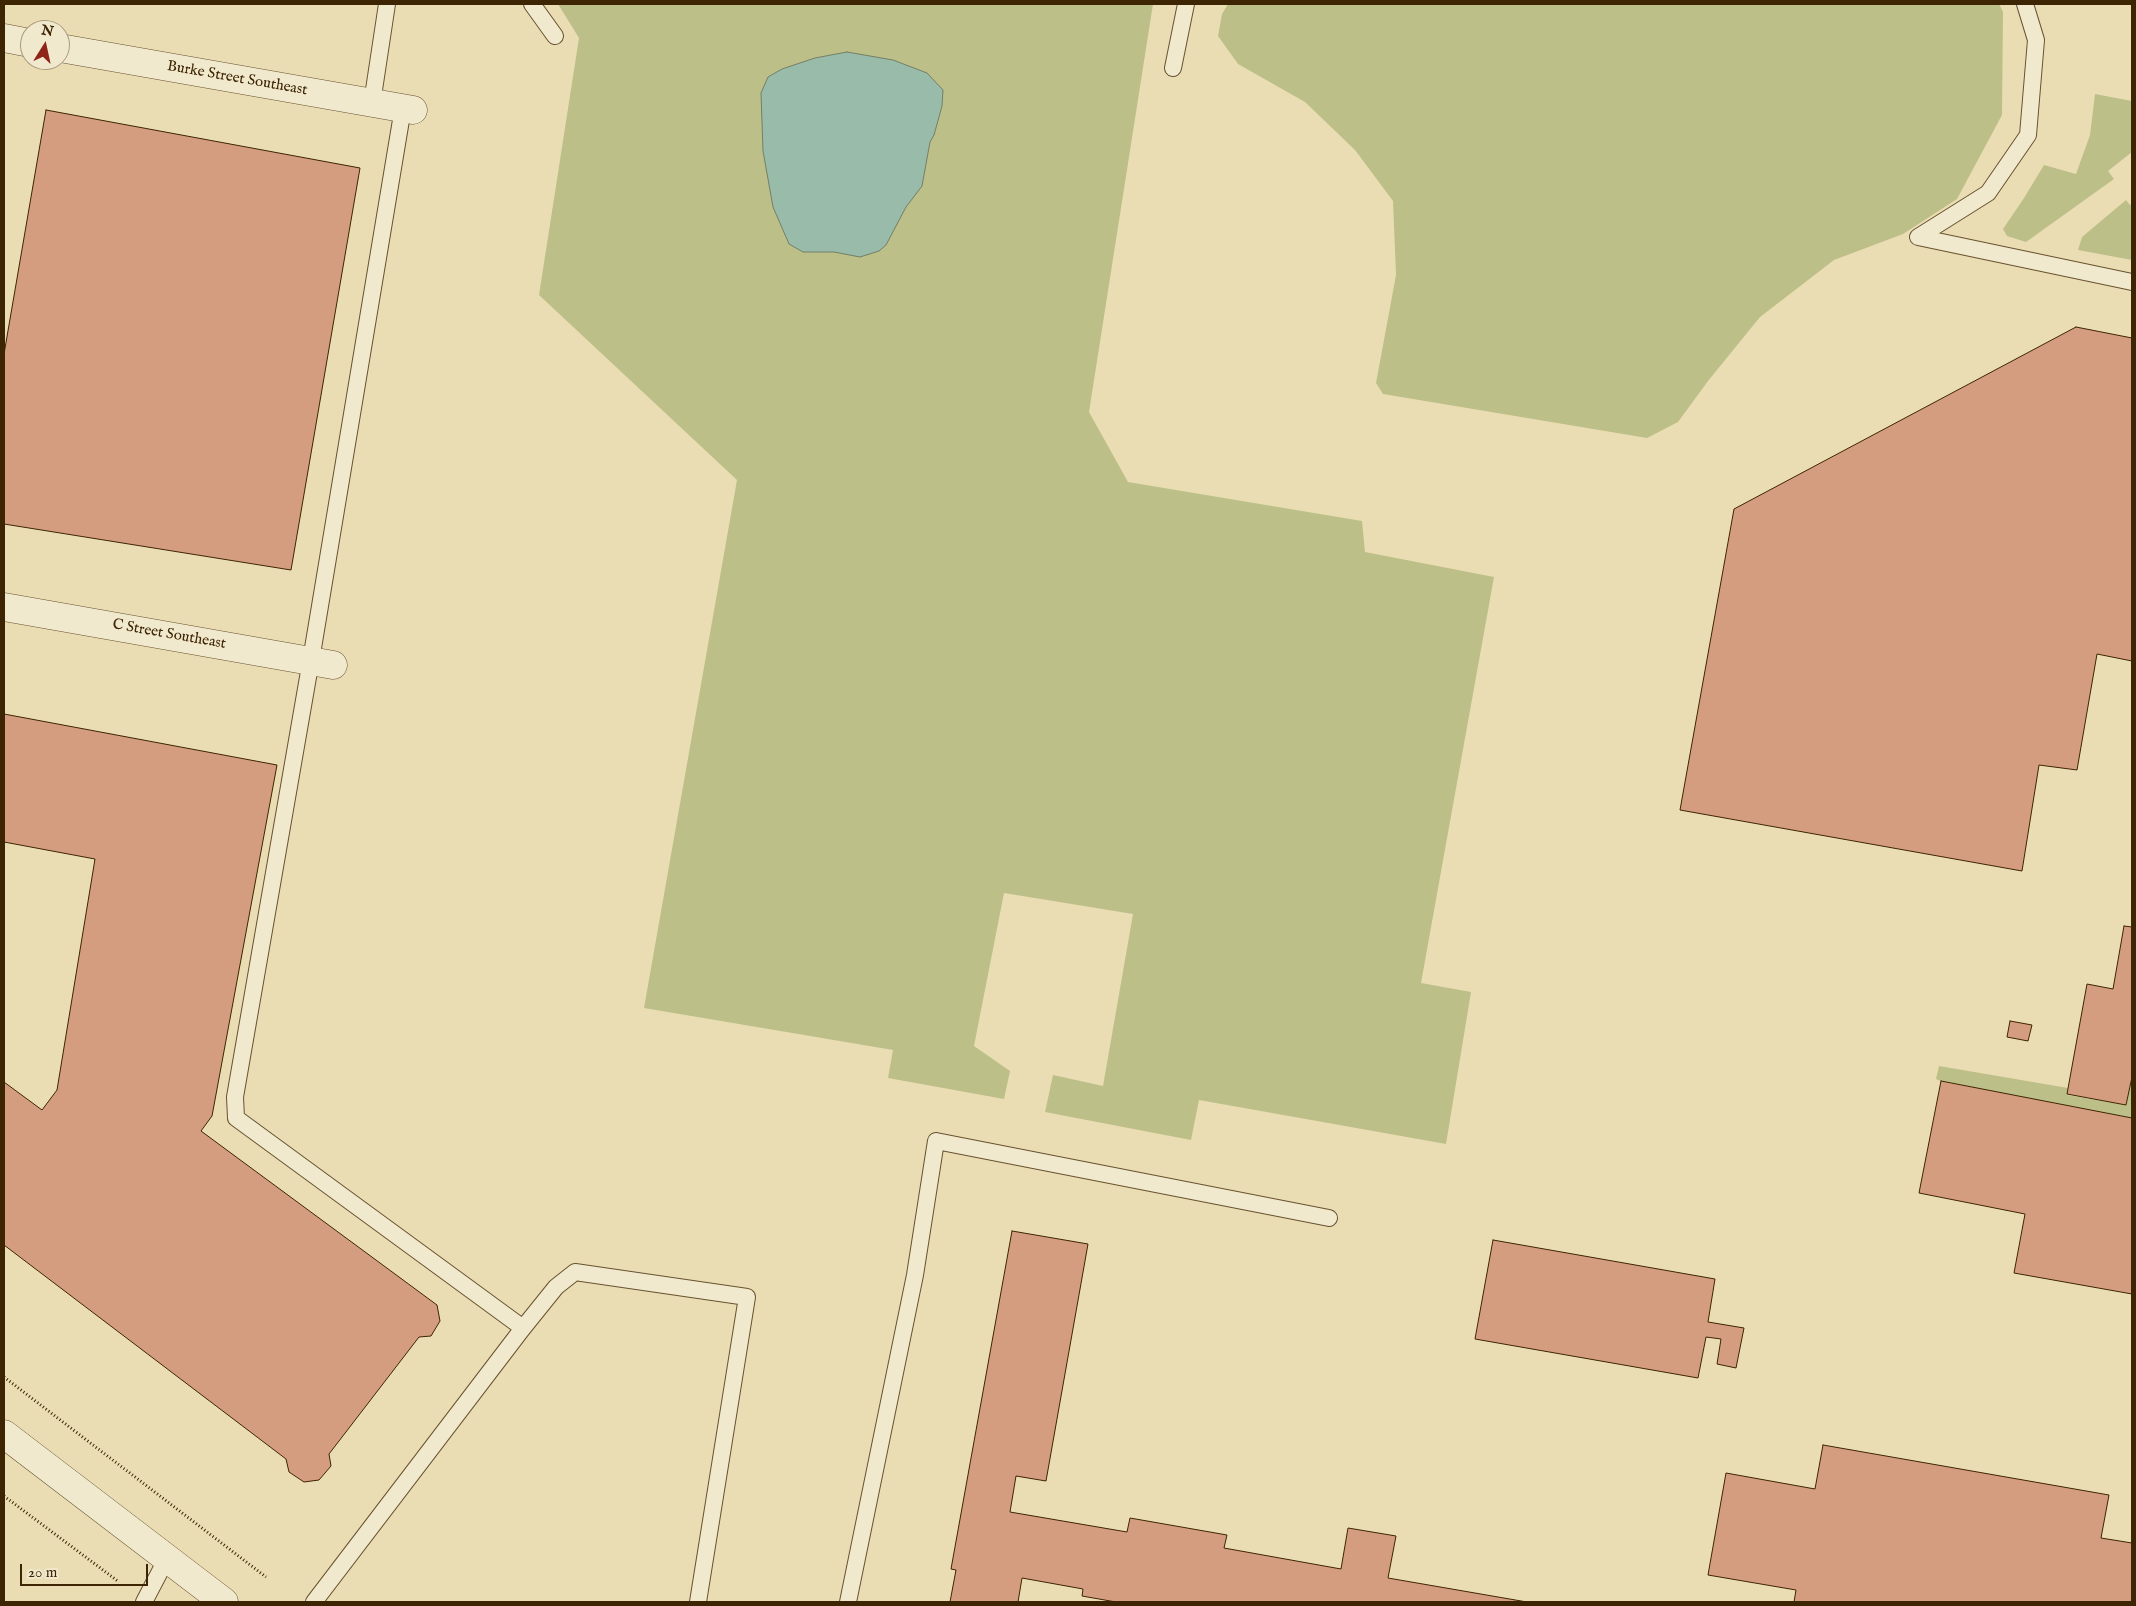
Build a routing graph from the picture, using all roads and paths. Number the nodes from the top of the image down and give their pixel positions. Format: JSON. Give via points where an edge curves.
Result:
{"nodes":[{"id":1,"x":387,"y":4,"type":"edge"},
{"id":2,"x":532,"y":4,"type":"edge"},
{"id":3,"x":1186,"y":4,"type":"edge"},
{"id":4,"x":2025,"y":4,"type":"edge"},
{"id":5,"x":555,"y":36,"type":"dead end"},
{"id":6,"x":4,"y":38,"type":"edge"},
{"id":7,"x":20,"y":41,"type":"edge"},
{"id":8,"x":70,"y":50,"type":"edge"},
{"id":9,"x":1173,"y":68,"type":"dead end"},
{"id":10,"x":372,"y":103,"type":"junction"},
{"id":11,"x":408,"y":109,"type":"joint"},
{"id":12,"x":2132,"y":282,"type":"edge"},
{"id":13,"x":4,"y":607,"type":"edge"},
{"id":14,"x":322,"y":663,"type":"junction"},
{"id":15,"x":1328,"y":1218,"type":"dead end"},
{"id":16,"x":523,"y":1328,"type":"junction"},
{"id":17,"x":4,"y":1376,"type":"edge"},
{"id":18,"x":4,"y":1434,"type":"edge"},
{"id":19,"x":4,"y":1496,"type":"edge"},
{"id":20,"x":166,"y":1560,"type":"junction"},
{"id":21,"x":266,"y":1577,"type":"dead end"},
{"id":22,"x":145,"y":1600,"type":"edge"},
{"id":23,"x":224,"y":1602,"type":"edge"},
{"id":24,"x":314,"y":1602,"type":"edge"},
{"id":25,"x":698,"y":1602,"type":"edge"},
{"id":26,"x":848,"y":1602,"type":"edge"}],
"edges":[{"from":1,"to":10,"type":"lane"},
{"from":2,"to":5,"type":"lane"},
{"from":3,"to":9,"type":"lane"},
{"from":4,"to":12,"type":"lane","via":[[2036,40],[2028,135],[1988,193],[1918,237]]},
{"from":6,"to":7,"type":"street"},
{"from":8,"to":10,"type":"street","name":"Burke Street Southeast"},
{"from":10,"to":11,"type":"street","name":"Burke Street Southeast"},
{"from":11,"to":14,"type":"lane"},
{"from":13,"to":14,"type":"street","name":"C Street Southeast"},
{"from":14,"to":16,"type":"lane","via":[[235,1097],[236,1118]]},
{"from":15,"to":26,"type":"lane","via":[[936,1141],[915,1275]]},
{"from":16,"to":24,"type":"lane"},
{"from":16,"to":25,"type":"lane","via":[[556,1287],[575,1272],[747,1297]]},
{"from":17,"to":21,"type":"path"},
{"from":18,"to":20,"type":"street"},
{"from":19,"to":22,"type":"path"},
{"from":20,"to":22,"type":"lane"},
{"from":20,"to":23,"type":"street"}]}
